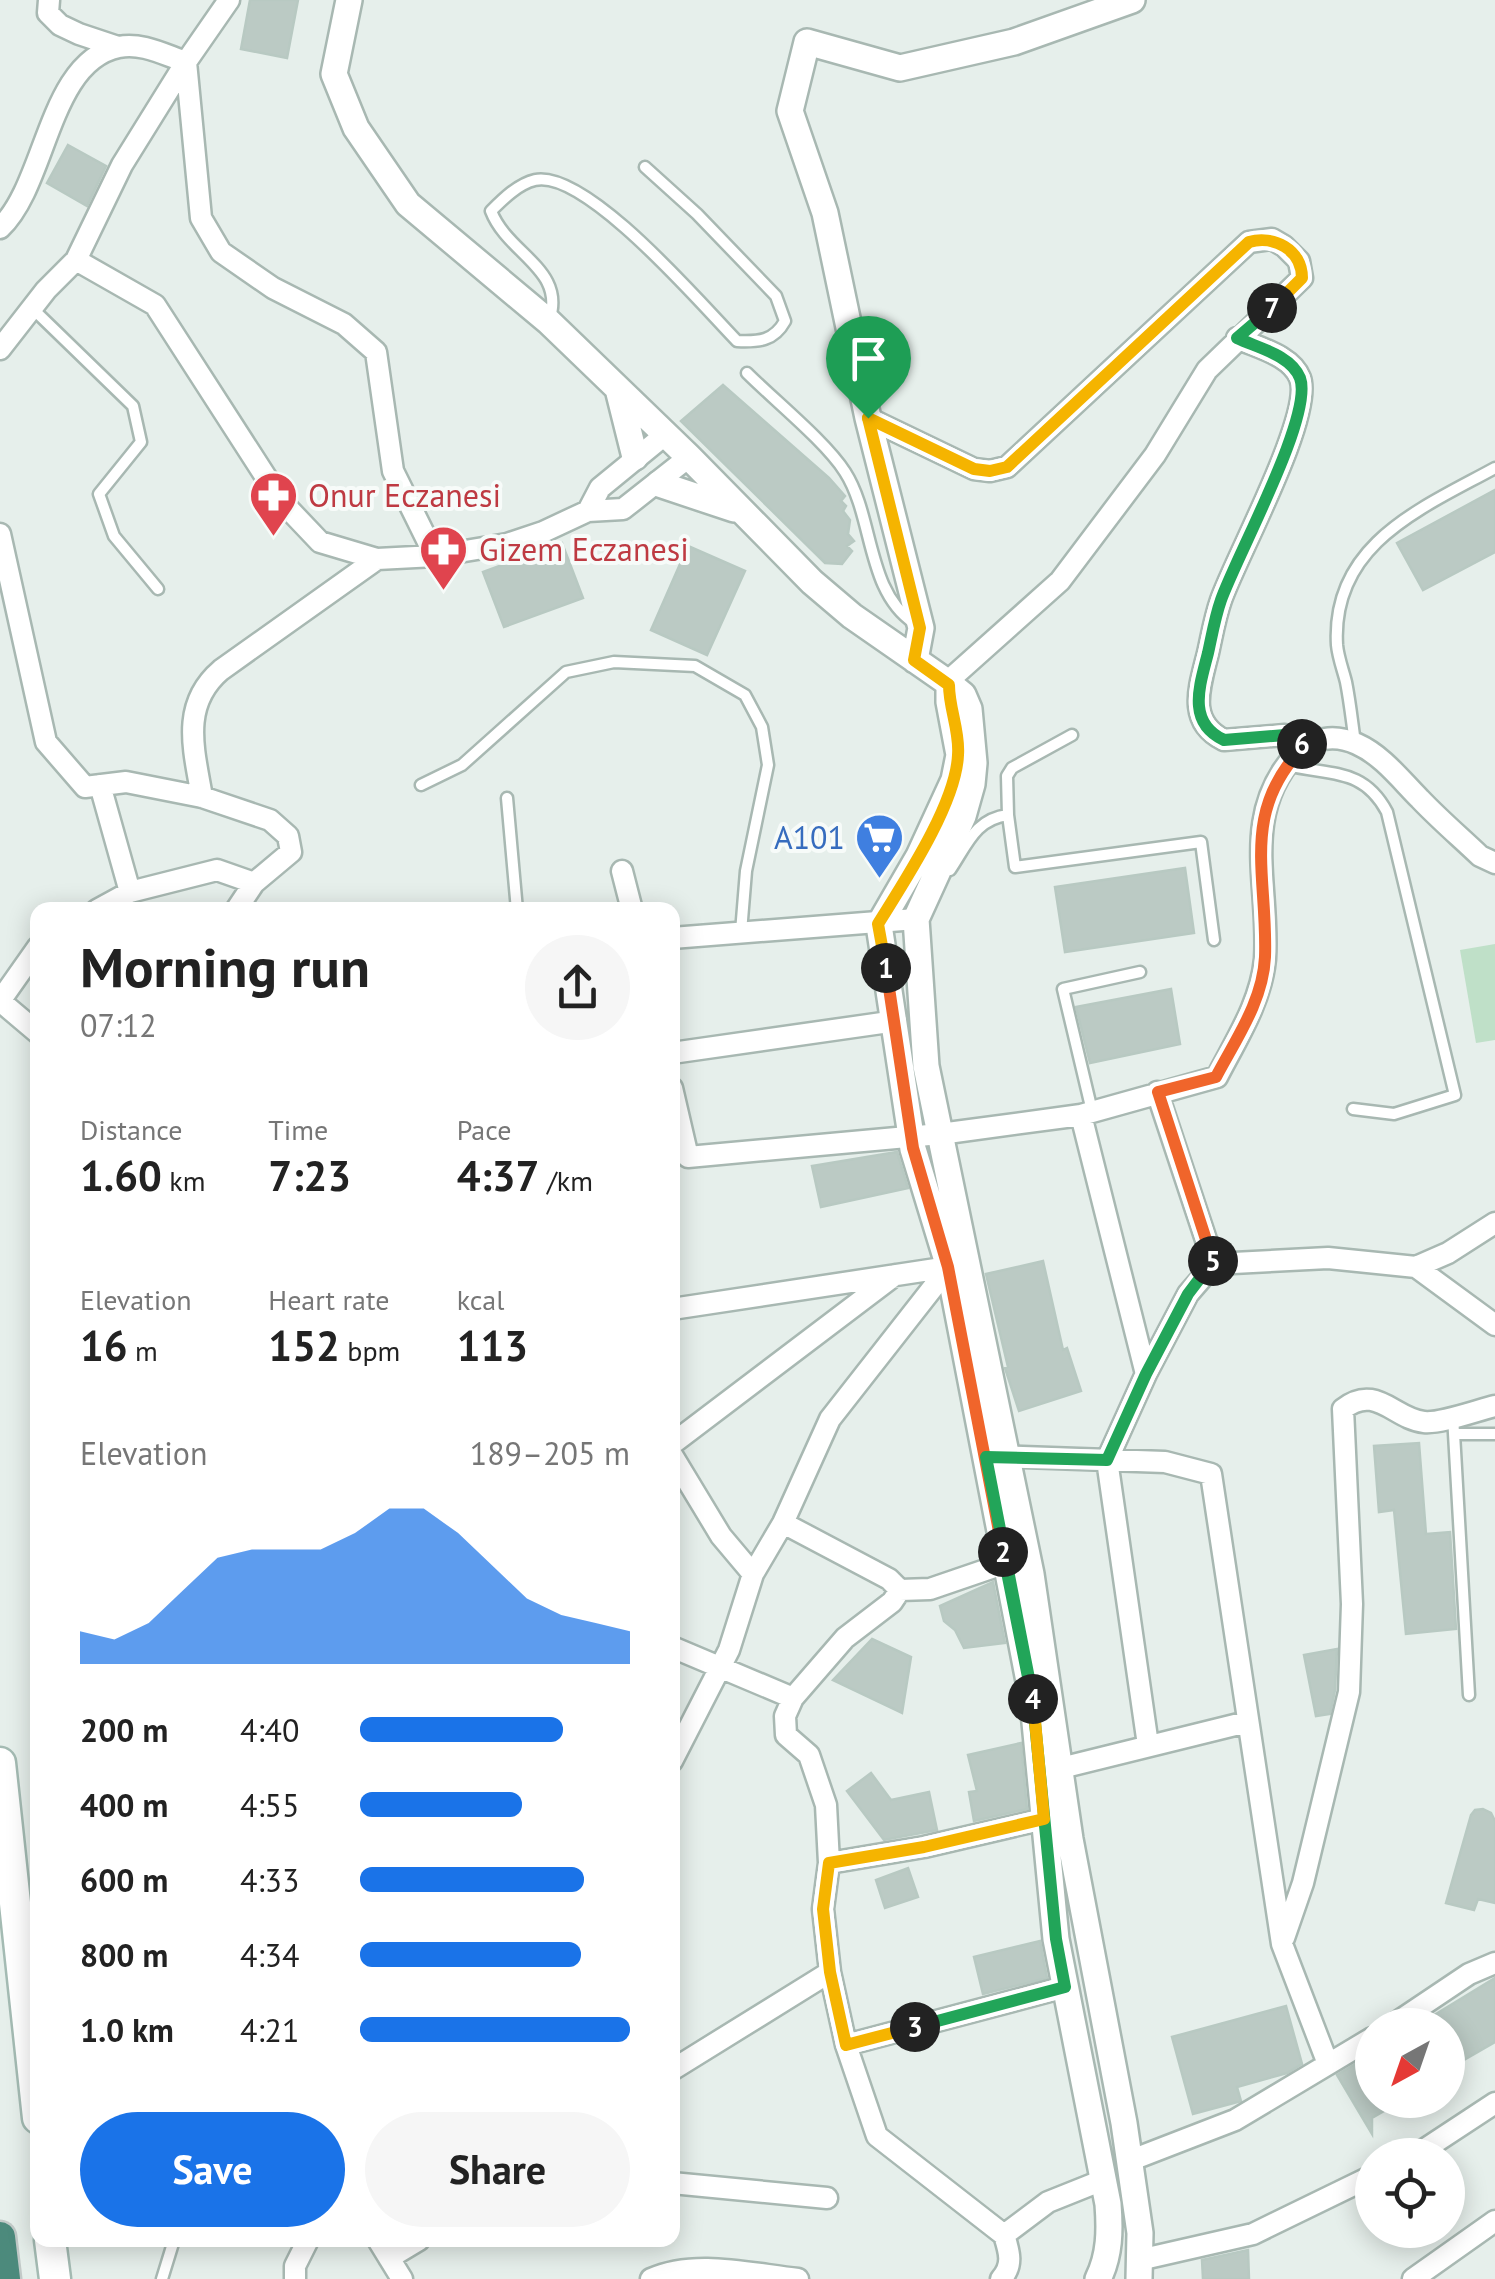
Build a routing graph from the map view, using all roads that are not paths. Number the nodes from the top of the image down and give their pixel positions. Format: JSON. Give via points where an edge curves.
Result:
{"nodes":[{"id":1,"x":49,"y":0,"type":"edge"},
{"id":2,"x":229,"y":0,"type":"edge"},
{"id":3,"x":349,"y":0,"type":"edge"},
{"id":4,"x":1132,"y":0,"type":"edge"},
{"id":5,"x":118,"y":47,"type":"junction"},
{"id":6,"x":186,"y":62,"type":"junction"},
{"id":7,"x":645,"y":167,"type":"dead end"},
{"id":8,"x":0,"y":228,"type":"edge"},
{"id":9,"x":76,"y":260,"type":"junction"},
{"id":10,"x":32,"y":308,"type":"junction"},
{"id":11,"x":549,"y":322,"type":"junction"},
{"id":12,"x":1237,"y":338,"type":"junction"},
{"id":13,"x":0,"y":349,"type":"edge"},
{"id":14,"x":747,"y":374,"type":"dead end"},
{"id":15,"x":617,"y":388,"type":"junction"},
{"id":16,"x":868,"y":418,"type":"junction"},
{"id":17,"x":666,"y":434,"type":"junction"},
{"id":18,"x":635,"y":456,"type":"junction"},
{"id":19,"x":690,"y":457,"type":"junction"},
{"id":20,"x":1495,"y":468,"type":"edge"},
{"id":21,"x":658,"y":484,"type":"junction"},
{"id":22,"x":588,"y":510,"type":"junction"},
{"id":23,"x":741,"y":512,"type":"junction"},
{"id":24,"x":0,"y":534,"type":"edge"},
{"id":25,"x":435,"y":556,"type":"junction"},
{"id":26,"x":376,"y":559,"type":"junction"},
{"id":27,"x":158,"y":589,"type":"dead end"},
{"id":28,"x":920,"y":628,"type":"junction"},
{"id":29,"x":914,"y":660,"type":"junction"},
{"id":30,"x":948,"y":684,"type":"junction"},
{"id":31,"x":1072,"y":735,"type":"dead end"},
{"id":32,"x":1355,"y":743,"type":"junction"},
{"id":33,"x":1304,"y":746,"type":"junction"},
{"id":34,"x":1287,"y":765,"type":"junction"},
{"id":35,"x":100,"y":785,"type":"junction"},
{"id":36,"x":421,"y":785,"type":"dead end"},
{"id":37,"x":202,"y":797,"type":"junction"},
{"id":38,"x":507,"y":798,"type":"dead end"},
{"id":39,"x":1008,"y":815,"type":"junction"},
{"id":40,"x":1495,"y":863,"type":"edge"},
{"id":41,"x":622,"y":872,"type":"dead end"},
{"id":42,"x":254,"y":882,"type":"junction"},
{"id":43,"x":130,"y":892,"type":"junction"},
{"id":44,"x":112,"y":902,"type":"edge"},
{"id":45,"x":241,"y":902,"type":"edge"},
{"id":46,"x":517,"y":902,"type":"edge"},
{"id":47,"x":630,"y":902,"type":"edge"},
{"id":48,"x":916,"y":919,"type":"junction"},
{"id":49,"x":878,"y":924,"type":"junction"},
{"id":50,"x":741,"y":932,"type":"junction"},
{"id":51,"x":680,"y":937,"type":"edge"},
{"id":52,"x":1214,"y":940,"type":"dead end"},
{"id":53,"x":30,"y":958,"type":"edge"},
{"id":54,"x":1140,"y":972,"type":"dead end"},
{"id":55,"x":0,"y":1001,"type":"edge"},
{"id":56,"x":896,"y":1021,"type":"junction"},
{"id":57,"x":30,"y":1025,"type":"edge"},
{"id":58,"x":680,"y":1053,"type":"edge"},
{"id":59,"x":1158,"y":1092,"type":"junction"},
{"id":60,"x":1352,"y":1108,"type":"dead end"},
{"id":61,"x":1086,"y":1113,"type":"junction"},
{"id":62,"x":680,"y":1122,"type":"edge"},
{"id":63,"x":940,"y":1134,"type":"junction"},
{"id":64,"x":911,"y":1136,"type":"junction"},
{"id":65,"x":1495,"y":1222,"type":"edge"},
{"id":66,"x":1214,"y":1264,"type":"junction"},
{"id":67,"x":948,"y":1267,"type":"junction"},
{"id":68,"x":1416,"y":1267,"type":"junction"},
{"id":69,"x":895,"y":1275,"type":"junction"},
{"id":70,"x":680,"y":1309,"type":"edge"},
{"id":71,"x":1495,"y":1325,"type":"edge"},
{"id":72,"x":1146,"y":1374,"type":"junction"},
{"id":73,"x":1495,"y":1406,"type":"edge"},
{"id":74,"x":1454,"y":1425,"type":"junction"},
{"id":75,"x":1495,"y":1434,"type":"edge"},
{"id":76,"x":680,"y":1438,"type":"edge"},
{"id":77,"x":996,"y":1456,"type":"junction"},
{"id":78,"x":1107,"y":1460,"type":"junction"},
{"id":79,"x":680,"y":1468,"type":"edge"},
{"id":80,"x":783,"y":1523,"type":"junction"},
{"id":81,"x":1006,"y":1564,"type":"junction"},
{"id":82,"x":753,"y":1574,"type":"junction"},
{"id":83,"x":900,"y":1590,"type":"junction"},
{"id":84,"x":680,"y":1650,"type":"edge"},
{"id":85,"x":720,"y":1668,"type":"junction"},
{"id":86,"x":1468,"y":1695,"type":"dead end"},
{"id":87,"x":793,"y":1698,"type":"junction"},
{"id":88,"x":1247,"y":1722,"type":"junction"},
{"id":89,"x":1148,"y":1744,"type":"junction"},
{"id":90,"x":680,"y":1746,"type":"edge"},
{"id":91,"x":0,"y":1763,"type":"edge"},
{"id":92,"x":1061,"y":1768,"type":"junction"},
{"id":93,"x":1044,"y":1819,"type":"junction"},
{"id":94,"x":829,"y":1863,"type":"junction"},
{"id":95,"x":1282,"y":1944,"type":"junction"},
{"id":96,"x":1495,"y":1964,"type":"edge"},
{"id":97,"x":830,"y":1972,"type":"junction"},
{"id":98,"x":1065,"y":1987,"type":"junction"},
{"id":99,"x":1418,"y":2008,"type":"edge"},
{"id":100,"x":30,"y":2043,"type":"edge"},
{"id":101,"x":846,"y":2045,"type":"junction"},
{"id":102,"x":1355,"y":2048,"type":"edge"},
{"id":103,"x":1328,"y":2064,"type":"junction"},
{"id":104,"x":680,"y":2065,"type":"edge"},
{"id":105,"x":1495,"y":2103,"type":"edge"},
{"id":106,"x":1442,"y":2138,"type":"edge"},
{"id":107,"x":1129,"y":2161,"type":"junction"},
{"id":108,"x":1103,"y":2180,"type":"junction"},
{"id":109,"x":680,"y":2184,"type":"edge"},
{"id":110,"x":1355,"y":2184,"type":"edge"},
{"id":111,"x":828,"y":2198,"type":"dead end"},
{"id":112,"x":1495,"y":2220,"type":"edge"},
{"id":113,"x":1004,"y":2235,"type":"junction"},
{"id":114,"x":0,"y":2236,"type":"edge"},
{"id":115,"x":51,"y":2247,"type":"edge"},
{"id":116,"x":172,"y":2247,"type":"edge"},
{"id":117,"x":304,"y":2247,"type":"edge"},
{"id":118,"x":382,"y":2247,"type":"edge"},
{"id":119,"x":408,"y":2247,"type":"edge"},
{"id":120,"x":389,"y":2258,"type":"junction"},
{"id":121,"x":1139,"y":2269,"type":"edge"},
{"id":122,"x":6,"y":2279,"type":"edge"},
{"id":123,"x":54,"y":2279,"type":"edge"},
{"id":124,"x":162,"y":2279,"type":"edge"},
{"id":125,"x":295,"y":2279,"type":"edge"},
{"id":126,"x":402,"y":2279,"type":"edge"},
{"id":127,"x":650,"y":2279,"type":"edge"},
{"id":128,"x":798,"y":2279,"type":"edge"},
{"id":129,"x":1002,"y":2279,"type":"edge"},
{"id":130,"x":1098,"y":2279,"type":"edge"},
{"id":131,"x":1413,"y":2279,"type":"edge"}],
"edges":[{"from":1,"to":5,"type":"street","via":[[48,13],[60,25]]},
{"from":2,"to":6,"type":"street"},
{"from":3,"to":11,"type":"street","via":[[334,74],[356,128],[408,204]]},
{"from":4,"to":16,"type":"street","via":[[1014,42],[900,68],[807,42],[790,111],[826,213]]},
{"from":5,"to":6,"type":"street","via":[[146,48]]},
{"from":5,"to":8,"type":"street","via":[[83,65],[23,197]]},
{"from":6,"to":9,"type":"street","via":[[122,166]]},
{"from":6,"to":25,"type":"street","via":[[202,218],[221,252],[344,324],[376,352],[393,471]]},
{"from":7,"to":11,"type":"lane","via":[[776,296],[785,321],[778,334],[737,341],[630,231],[572,186],[537,180],[491,211],[498,228],[552,284],[556,302]]},
{"from":9,"to":10,"type":"street"},
{"from":9,"to":26,"type":"street","via":[[155,305],[282,502],[320,542]]},
{"from":10,"to":13,"type":"street"},
{"from":10,"to":27,"type":"lane","via":[[134,406],[142,442],[99,494],[114,536]]},
{"from":11,"to":15,"type":"street"},
{"from":12,"to":16,"type":"street","via":[[1302,278],[1298,262],[1272,239],[1249,242],[1007,467],[974,469]]},
{"from":12,"to":30,"type":"street","via":[[1206,370],[1156,455],[1060,580]]},
{"from":12,"to":33,"type":"street","via":[[1291,365],[1303,394],[1280,470],[1220,602],[1198,706],[1205,726],[1224,740],[1285,735]]},
{"from":14,"to":28,"type":"lane","via":[[847,474],[885,588],[896,609]]},
{"from":15,"to":17,"type":"street"},
{"from":15,"to":18,"type":"street"},
{"from":16,"to":28,"type":"street"},
{"from":17,"to":18,"type":"street"},
{"from":17,"to":19,"type":"street"},
{"from":18,"to":21,"type":"street"},
{"from":18,"to":22,"type":"street","via":[[600,488]]},
{"from":19,"to":21,"type":"street"},
{"from":19,"to":23,"type":"street"},
{"from":20,"to":32,"type":"lane","via":[[1393,525],[1352,576],[1337,647]]},
{"from":21,"to":22,"type":"street","via":[[623,508]]},
{"from":21,"to":23,"type":"street"},
{"from":22,"to":25,"type":"street","via":[[507,544]]},
{"from":23,"to":29,"type":"street","via":[[812,582]]},
{"from":24,"to":35,"type":"street","via":[[46,742],[85,787]]},
{"from":25,"to":26,"type":"street"},
{"from":26,"to":37,"type":"street","via":[[204,688],[192,725]]},
{"from":28,"to":29,"type":"street"},
{"from":29,"to":30,"type":"street"},
{"from":30,"to":48,"type":"street","via":[[969,708],[972,784]]},
{"from":30,"to":49,"type":"street","via":[[958,754],[954,780]]},
{"from":31,"to":39,"type":"lane","via":[[1012,768]]},
{"from":32,"to":33,"type":"street","via":[[1320,737]]},
{"from":32,"to":40,"type":"street"},
{"from":33,"to":34,"type":"street"},
{"from":34,"to":59,"type":"street","via":[[1263,813],[1265,958],[1256,1000],[1216,1077]]},
{"from":34,"to":60,"type":"lane","via":[[1348,775],[1388,812],[1455,1095],[1394,1114]]},
{"from":35,"to":37,"type":"street","via":[[126,782]]},
{"from":35,"to":43,"type":"street"},
{"from":36,"to":50,"type":"lane","via":[[462,765],[566,672],[614,662],[695,666],[746,695],[762,727],[768,765]]},
{"from":37,"to":42,"type":"street","via":[[270,820],[288,836],[292,852]]},
{"from":38,"to":46,"type":"lane"},
{"from":39,"to":48,"type":"lane","via":[[982,824]]},
{"from":39,"to":52,"type":"lane","via":[[1015,867],[1201,842]]},
{"from":41,"to":47,"type":"street"},
{"from":42,"to":43,"type":"street","via":[[217,870]]},
{"from":42,"to":45,"type":"street"},
{"from":43,"to":44,"type":"street"},
{"from":48,"to":49,"type":"street"},
{"from":48,"to":63,"type":"street","via":[[926,1066]]},
{"from":49,"to":50,"type":"street"},
{"from":49,"to":56,"type":"street"},
{"from":50,"to":51,"type":"street"},
{"from":53,"to":55,"type":"street"},
{"from":54,"to":61,"type":"lane","via":[[1063,988]]},
{"from":55,"to":57,"type":"street"},
{"from":56,"to":58,"type":"street"},
{"from":56,"to":64,"type":"street"},
{"from":59,"to":61,"type":"street"},
{"from":59,"to":66,"type":"street"},
{"from":61,"to":63,"type":"street"},
{"from":61,"to":72,"type":"street"},
{"from":62,"to":64,"type":"street","via":[[688,1156]]},
{"from":63,"to":64,"type":"street"},
{"from":63,"to":77,"type":"street"},
{"from":64,"to":67,"type":"street"},
{"from":65,"to":68,"type":"street"},
{"from":66,"to":68,"type":"street","via":[[1328,1258]]},
{"from":66,"to":72,"type":"street","via":[[1188,1294]]},
{"from":67,"to":69,"type":"street"},
{"from":67,"to":77,"type":"street"},
{"from":67,"to":80,"type":"street","via":[[830,1419]]},
{"from":68,"to":71,"type":"street"},
{"from":69,"to":70,"type":"street"},
{"from":69,"to":76,"type":"street"},
{"from":72,"to":78,"type":"street"},
{"from":73,"to":74,"type":"street"},
{"from":74,"to":75,"type":"lane"},
{"from":74,"to":86,"type":"lane"},
{"from":74,"to":95,"type":"street","via":[[1425,1423],[1377,1400],[1353,1401],[1343,1409],[1349,1692]]},
{"from":77,"to":78,"type":"street"},
{"from":77,"to":81,"type":"street"},
{"from":77,"to":92,"type":"street","via":[[1032,1574]]},
{"from":78,"to":88,"type":"street","via":[[1165,1462],[1211,1474]]},
{"from":78,"to":89,"type":"street"},
{"from":79,"to":82,"type":"street"},
{"from":80,"to":82,"type":"street"},
{"from":80,"to":83,"type":"street"},
{"from":81,"to":83,"type":"street","via":[[930,1589]]},
{"from":81,"to":93,"type":"street","via":[[1033,1702]]},
{"from":82,"to":85,"type":"street"},
{"from":83,"to":87,"type":"street","via":[[845,1638]]},
{"from":84,"to":85,"type":"street"},
{"from":85,"to":87,"type":"street"},
{"from":85,"to":90,"type":"street"},
{"from":87,"to":94,"type":"street","via":[[786,1736],[810,1756],[821,1788]]},
{"from":88,"to":89,"type":"street"},
{"from":88,"to":95,"type":"street"},
{"from":89,"to":92,"type":"street"},
{"from":91,"to":100,"type":"main road"},
{"from":92,"to":107,"type":"street"},
{"from":93,"to":94,"type":"street"},
{"from":93,"to":98,"type":"street"},
{"from":94,"to":97,"type":"street","via":[[823,1909]]},
{"from":95,"to":103,"type":"street"},
{"from":96,"to":99,"type":"street"},
{"from":97,"to":101,"type":"street"},
{"from":97,"to":104,"type":"street"},
{"from":98,"to":101,"type":"street"},
{"from":98,"to":108,"type":"street"},
{"from":101,"to":113,"type":"street","via":[[877,2136]]},
{"from":102,"to":103,"type":"street"},
{"from":103,"to":107,"type":"street","via":[[1235,2120]]},
{"from":105,"to":106,"type":"street"},
{"from":107,"to":121,"type":"street"},
{"from":108,"to":113,"type":"street","via":[[1048,2202]]},
{"from":108,"to":130,"type":"street","via":[[1110,2232]]},
{"from":109,"to":111,"type":"street"},
{"from":110,"to":121,"type":"street","via":[[1253,2234]]},
{"from":112,"to":131,"type":"street"},
{"from":113,"to":129,"type":"street","via":[[1010,2254]]},
{"from":114,"to":122,"type":"highway"},
{"from":115,"to":123,"type":"main road"},
{"from":116,"to":124,"type":"lane"},
{"from":117,"to":125,"type":"street"},
{"from":118,"to":120,"type":"street"},
{"from":119,"to":120,"type":"street"},
{"from":120,"to":126,"type":"street"},
{"from":127,"to":128,"type":"street","via":[[668,2271],[708,2270]]}]}
